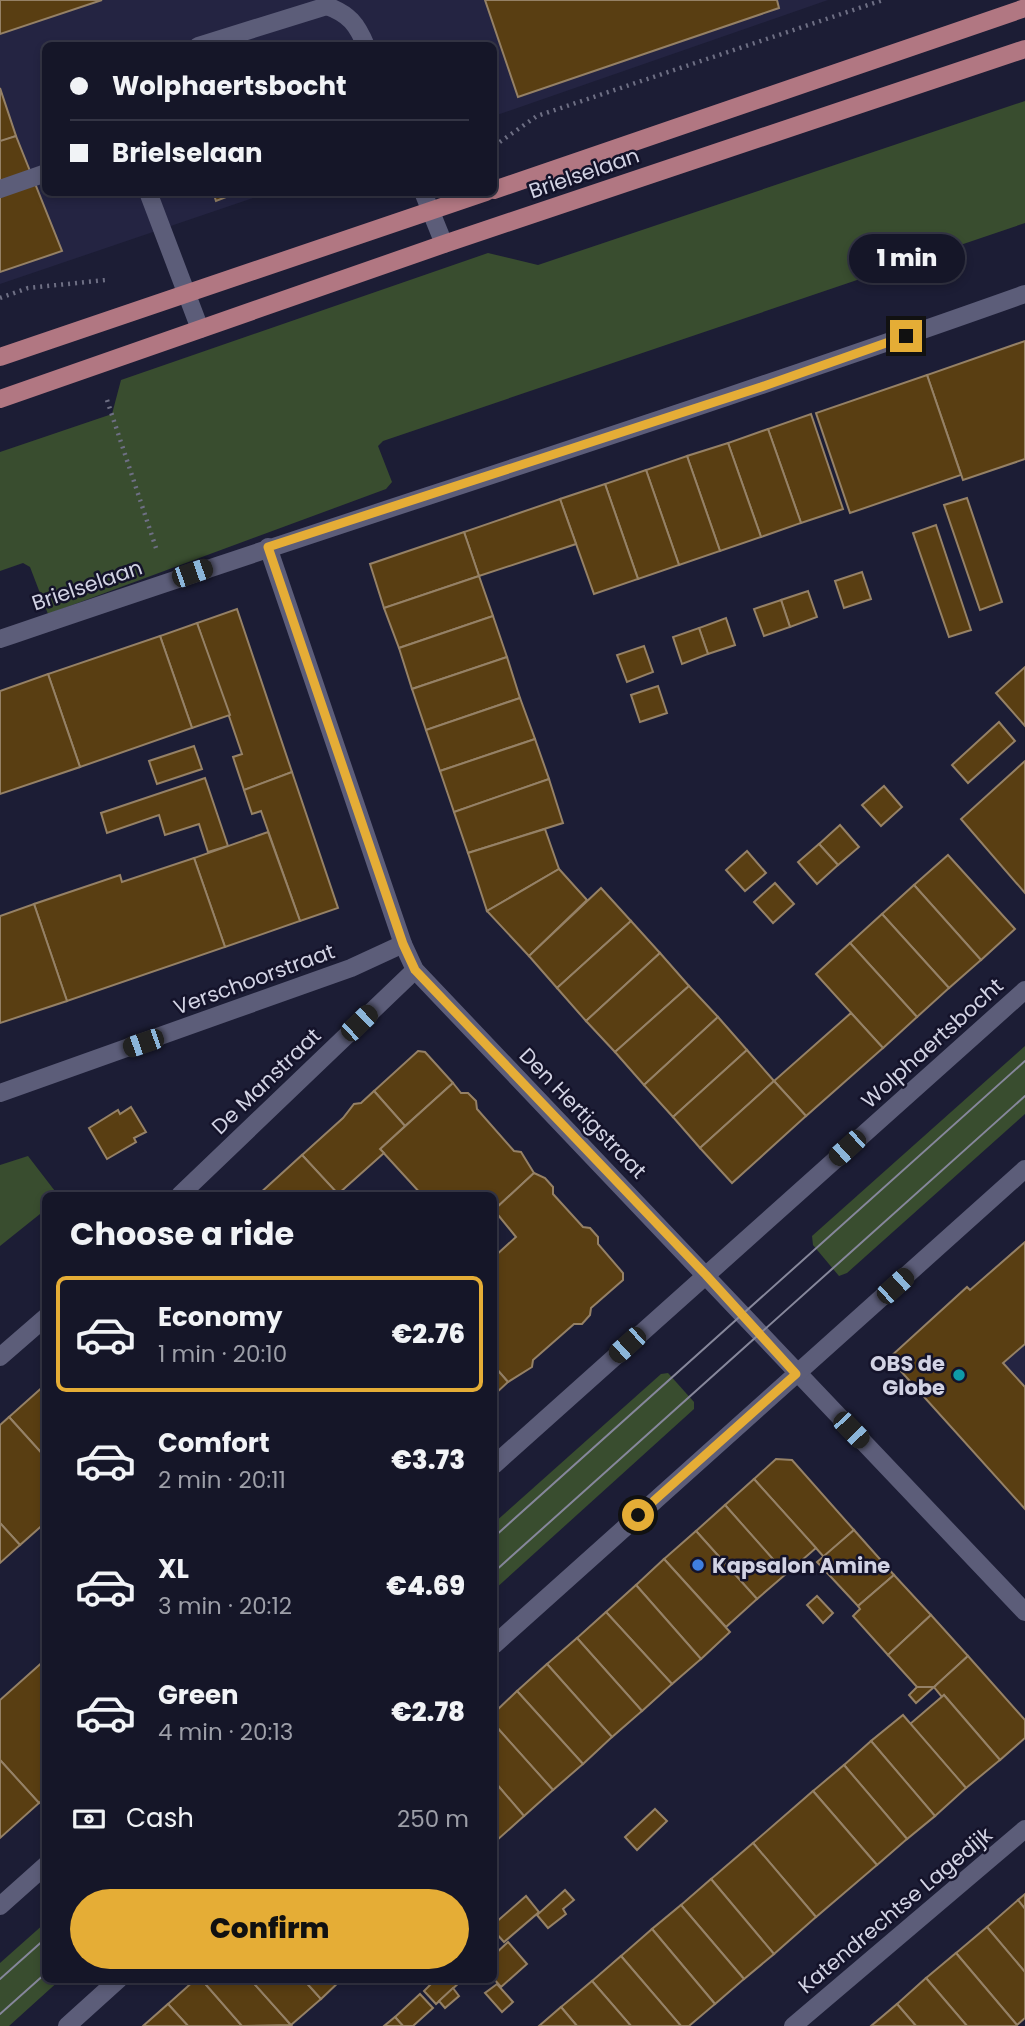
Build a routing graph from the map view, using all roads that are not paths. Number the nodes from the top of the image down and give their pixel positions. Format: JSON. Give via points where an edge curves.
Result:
{"nodes":[{"id":1,"x":1025,"y":8,"type":"edge"},
{"id":2,"x":211,"y":42,"type":"edge"},
{"id":3,"x":364,"y":42,"type":"edge"},
{"id":4,"x":1025,"y":48,"type":"edge"},
{"id":5,"x":42,"y":174,"type":"edge"},
{"id":6,"x":0,"y":189,"type":"edge"},
{"id":7,"x":497,"y":189,"type":"edge"},
{"id":8,"x":149,"y":196,"type":"edge"},
{"id":9,"x":425,"y":196,"type":"edge"},
{"id":10,"x":474,"y":196,"type":"edge"},
{"id":11,"x":431,"y":211,"type":"junction"},
{"id":12,"x":443,"y":244,"type":"junction"},
{"id":13,"x":185,"y":293,"type":"junction"},
{"id":14,"x":1025,"y":294,"type":"edge"},
{"id":15,"x":200,"y":329,"type":"junction"},
{"id":16,"x":0,"y":357,"type":"edge"},
{"id":17,"x":0,"y":399,"type":"edge"},
{"id":18,"x":268,"y":547,"type":"junction"},
{"id":19,"x":0,"y":639,"type":"edge"},
{"id":20,"x":403,"y":944,"type":"junction"},
{"id":21,"x":415,"y":970,"type":"junction"},
{"id":22,"x":1025,"y":990,"type":"edge"},
{"id":23,"x":0,"y":1093,"type":"edge"},
{"id":24,"x":1025,"y":1169,"type":"edge"},
{"id":25,"x":183,"y":1192,"type":"edge"},
{"id":26,"x":706,"y":1275,"type":"junction"},
{"id":27,"x":42,"y":1320,"type":"edge"},
{"id":28,"x":0,"y":1357,"type":"edge"},
{"id":29,"x":796,"y":1374,"type":"junction"},
{"id":30,"x":497,"y":1462,"type":"edge"},
{"id":31,"x":1025,"y":1612,"type":"edge"},
{"id":32,"x":497,"y":1642,"type":"edge"},
{"id":33,"x":1025,"y":1829,"type":"edge"},
{"id":34,"x":42,"y":1869,"type":"edge"},
{"id":35,"x":0,"y":1906,"type":"edge"},
{"id":36,"x":115,"y":1983,"type":"edge"},
{"id":37,"x":67,"y":2026,"type":"edge"},
{"id":38,"x":793,"y":2026,"type":"edge"}],
"edges":[{"from":1,"to":7,"type":"main road","name":"Brielselaan"},
{"from":2,"to":3,"type":"street","via":[[327,6],[358,25]]},
{"from":4,"to":12,"type":"main road","name":"Brielselaan"},
{"from":5,"to":6,"type":"street"},
{"from":8,"to":13,"type":"street"},
{"from":9,"to":11,"type":"street"},
{"from":10,"to":11,"type":"main road"},
{"from":11,"to":12,"type":"street"},
{"from":11,"to":13,"type":"main road"},
{"from":12,"to":15,"type":"main road","name":"Brielselaan"},
{"from":13,"to":15,"type":"street"},
{"from":13,"to":16,"type":"main road"},
{"from":14,"to":18,"type":"street","name":"Brielselaan","via":[[787,378]]},
{"from":15,"to":17,"type":"main road","name":"Brielselaan"},
{"from":18,"to":19,"type":"street","name":"Brielselaan"},
{"from":18,"to":20,"type":"street","name":"Den Hertigstraat"},
{"from":20,"to":21,"type":"street","name":"Den Hertigstraat"},
{"from":20,"to":23,"type":"street","name":"Verschoorstraat","via":[[339,973]]},
{"from":21,"to":25,"type":"street","name":"De Manstraat"},
{"from":21,"to":26,"type":"street","name":"Den Hertigstraat"},
{"from":22,"to":26,"type":"street","name":"Wolphaertsbocht"},
{"from":24,"to":29,"type":"street"},
{"from":26,"to":29,"type":"street","name":"Den Hertigstraat"},
{"from":26,"to":30,"type":"street","name":"Wolphaertsbocht"},
{"from":27,"to":28,"type":"street"},
{"from":29,"to":31,"type":"street","name":"Den Hertigstraat"},
{"from":29,"to":32,"type":"street"},
{"from":33,"to":38,"type":"street","name":"Katendrechtse Lagedijk"},
{"from":34,"to":35,"type":"street"},
{"from":36,"to":37,"type":"street"}]}
